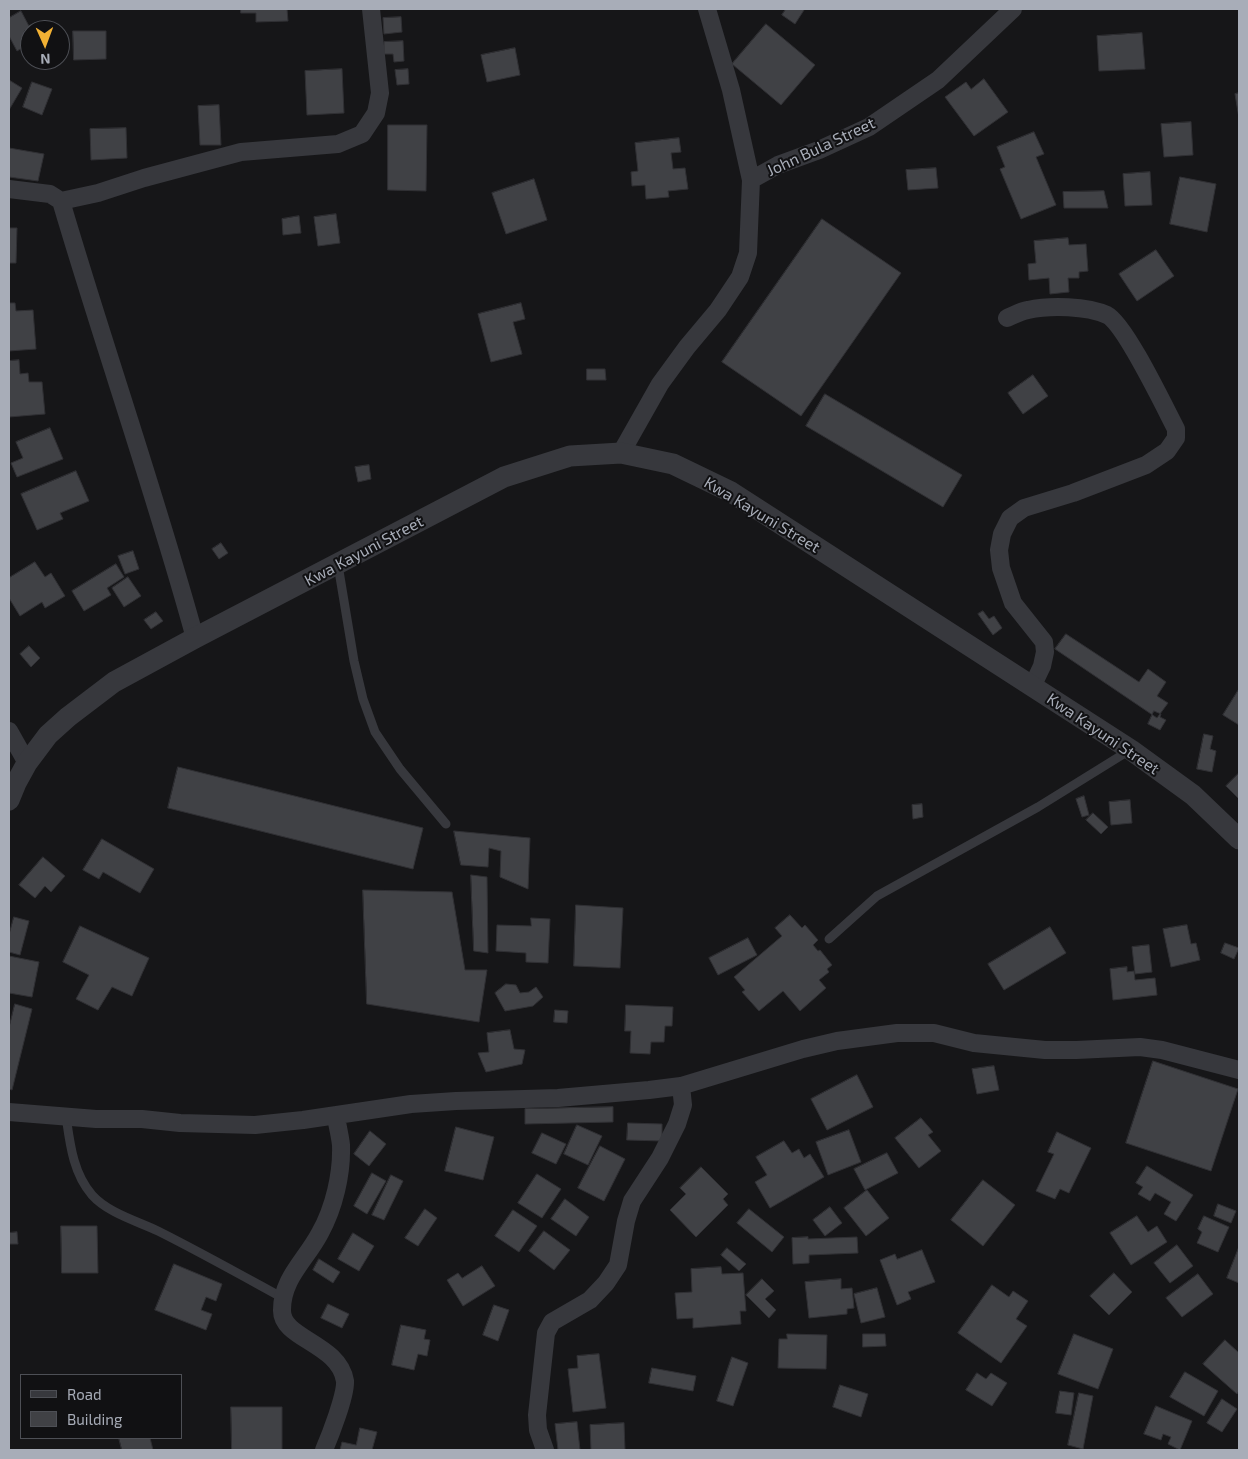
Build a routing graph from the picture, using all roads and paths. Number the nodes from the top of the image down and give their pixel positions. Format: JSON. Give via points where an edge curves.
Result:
{"nodes":[{"id":1,"x":371,"y":9,"type":"edge"},
{"id":2,"x":707,"y":9,"type":"edge"},
{"id":3,"x":1014,"y":9,"type":"edge"},
{"id":4,"x":751,"y":180,"type":"junction"},
{"id":5,"x":9,"y":188,"type":"edge"},
{"id":6,"x":61,"y":201,"type":"junction"},
{"id":7,"x":1007,"y":318,"type":"dead end"},
{"id":8,"x":621,"y":453,"type":"junction"},
{"id":9,"x":338,"y":564,"type":"junction"},
{"id":10,"x":195,"y":638,"type":"junction"},
{"id":11,"x":1032,"y":687,"type":"junction"},
{"id":12,"x":9,"y":731,"type":"edge"},
{"id":13,"x":1131,"y":750,"type":"junction"},
{"id":14,"x":27,"y":764,"type":"junction"},
{"id":15,"x":9,"y":800,"type":"edge"},
{"id":16,"x":446,"y":824,"type":"dead end"},
{"id":17,"x":1239,"y":839,"type":"edge"},
{"id":18,"x":829,"y":939,"type":"dead end"},
{"id":19,"x":1239,"y":1070,"type":"edge"},
{"id":20,"x":681,"y":1086,"type":"junction"},
{"id":21,"x":9,"y":1112,"type":"edge"},
{"id":22,"x":336,"y":1115,"type":"junction"},
{"id":23,"x":66,"y":1116,"type":"junction"},
{"id":24,"x":283,"y":1298,"type":"junction"},
{"id":25,"x":324,"y":1450,"type":"edge"},
{"id":26,"x":545,"y":1450,"type":"edge"}],
"edges":[{"from":1,"to":6,"type":"street","via":[[380,93],[376,113],[362,134],[338,144],[242,152]]},
{"from":2,"to":4,"type":"street","via":[[731,90]]},
{"from":3,"to":4,"type":"street","name":"John Bula Street","via":[[938,80],[869,127],[778,164]]},
{"from":4,"to":8,"type":"street","name":"John Bula Street","via":[[748,252],[740,277],[660,384]]},
{"from":5,"to":6,"type":"street","via":[[50,194]]},
{"from":6,"to":10,"type":"street"},
{"from":7,"to":11,"type":"street","via":[[1028,310],[1056,307],[1084,309],[1108,316],[1142,364],[1176,429],[1176,438],[1167,450],[1146,465],[1024,508],[1010,518],[999,550],[1001,568],[1013,603],[1044,642],[1042,666]]},
{"from":8,"to":9,"type":"street","name":"Kwa Kayuni Street","via":[[570,456],[504,477]]},
{"from":8,"to":11,"type":"street","name":"Kwa Kayuni Street","via":[[673,464],[731,492]]},
{"from":9,"to":10,"type":"street","name":"Kwa Kayuni Street"},
{"from":9,"to":16,"type":"lane","via":[[354,661],[375,732],[400,769]]},
{"from":10,"to":14,"type":"street","name":"Kwa Kayuni Street","via":[[114,682],[48,735]]},
{"from":11,"to":13,"type":"street","name":"Kwa Kayuni Street"},
{"from":12,"to":14,"type":"street"},
{"from":13,"to":17,"type":"street","name":"Kwa Kayuni Street","via":[[1193,795]]},
{"from":13,"to":18,"type":"lane","via":[[1038,807],[877,896]]},
{"from":14,"to":15,"type":"street","name":"Kwa Kayuni Street"},
{"from":19,"to":20,"type":"street","via":[[1140,1046],[1046,1050],[974,1043],[934,1033],[897,1033],[803,1049]]},
{"from":20,"to":22,"type":"street","via":[[558,1098],[411,1104]]},
{"from":20,"to":26,"type":"street","via":[[683,1105],[677,1124],[632,1201],[618,1265],[590,1300],[552,1322],[546,1333],[537,1415]]},
{"from":21,"to":23,"type":"street"},
{"from":22,"to":23,"type":"street","via":[[255,1125]]},
{"from":22,"to":24,"type":"street","via":[[341,1146],[332,1209],[320,1234],[286,1285]]},
{"from":23,"to":24,"type":"lane","via":[[74,1162],[93,1196],[106,1206]]},
{"from":24,"to":25,"type":"street","via":[[282,1314],[286,1324],[331,1356],[340,1366],[345,1382],[335,1423]]}]}
